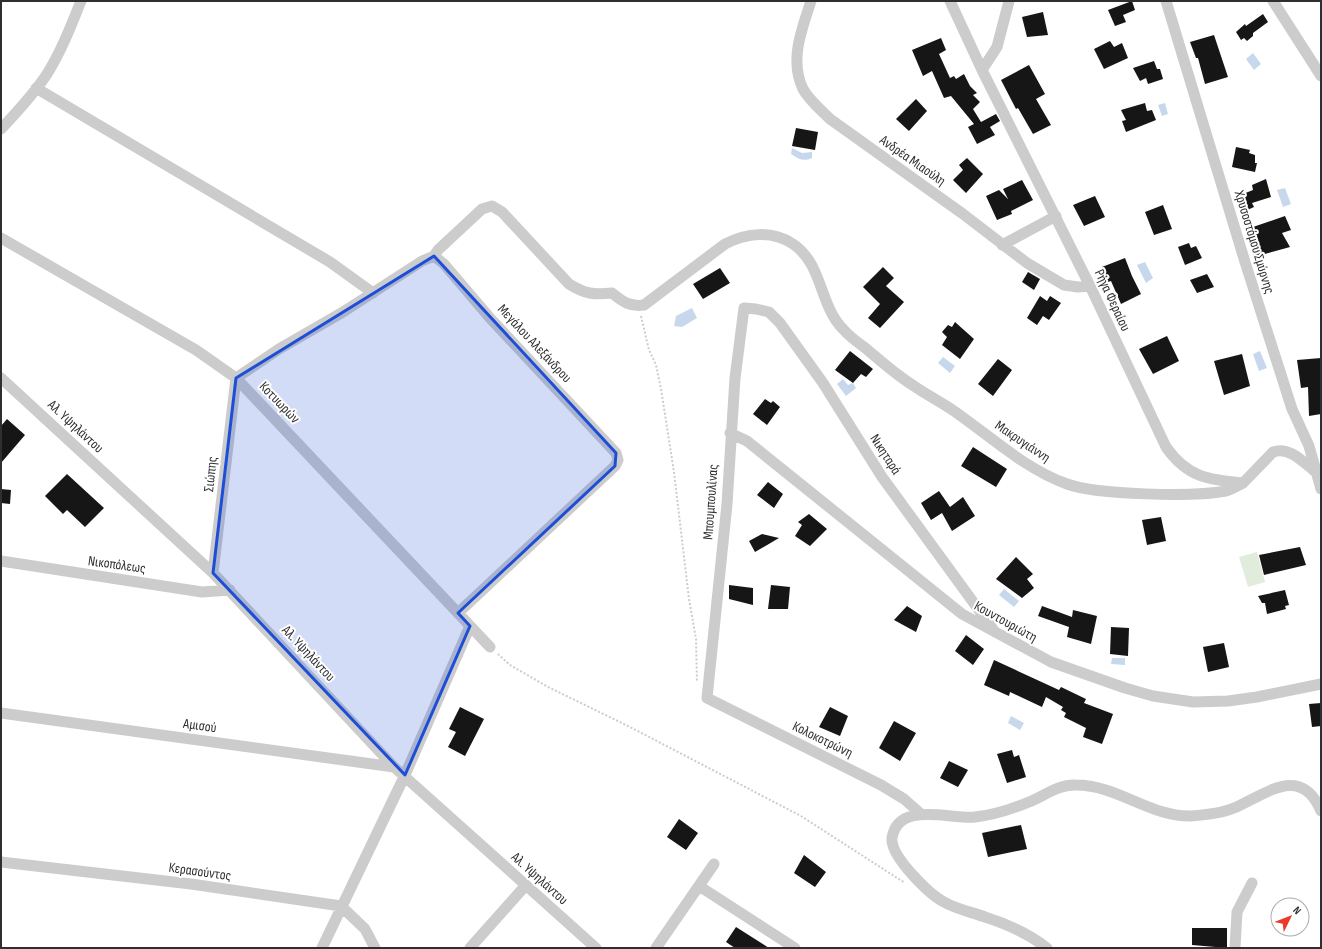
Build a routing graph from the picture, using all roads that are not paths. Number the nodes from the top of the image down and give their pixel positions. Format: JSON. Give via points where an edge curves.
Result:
{"nodes":[{"id":1,"x":81,"y":1,"type":"edge"},
{"id":2,"x":811,"y":1,"type":"edge"},
{"id":3,"x":950,"y":1,"type":"edge"},
{"id":4,"x":1009,"y":1,"type":"edge"},
{"id":5,"x":1166,"y":1,"type":"edge"},
{"id":6,"x":1273,"y":1,"type":"edge"},
{"id":7,"x":982,"y":70,"type":"junction"},
{"id":8,"x":1321,"y":76,"type":"edge"},
{"id":9,"x":36,"y":88,"type":"junction"},
{"id":10,"x":1,"y":129,"type":"edge"},
{"id":11,"x":1056,"y":216,"type":"junction"},
{"id":12,"x":1,"y":238,"type":"edge"},
{"id":13,"x":1002,"y":245,"type":"junction"},
{"id":14,"x":434,"y":256,"type":"junction"},
{"id":15,"x":1090,"y":286,"type":"junction"},
{"id":16,"x":373,"y":293,"type":"junction"},
{"id":17,"x":744,"y":308,"type":"joint"},
{"id":18,"x":1,"y":378,"type":"edge"},
{"id":19,"x":236,"y":378,"type":"junction"},
{"id":20,"x":730,"y":433,"type":"junction"},
{"id":21,"x":1317,"y":473,"type":"junction"},
{"id":22,"x":1243,"y":483,"type":"junction"},
{"id":23,"x":1321,"y":489,"type":"edge"},
{"id":24,"x":1,"y":561,"type":"edge"},
{"id":25,"x":214,"y":573,"type":"junction"},
{"id":26,"x":230,"y":590,"type":"junction"},
{"id":27,"x":458,"y":613,"type":"junction"},
{"id":28,"x":470,"y":626,"type":"junction"},
{"id":29,"x":995,"y":632,"type":"junction"},
{"id":30,"x":490,"y":647,"type":"road end"},
{"id":31,"x":1321,"y":684,"type":"edge"},
{"id":32,"x":707,"y":698,"type":"joint"},
{"id":33,"x":1,"y":713,"type":"edge"},
{"id":34,"x":394,"y":767,"type":"junction"},
{"id":35,"x":404,"y":775,"type":"junction"},
{"id":36,"x":1321,"y":811,"type":"edge"},
{"id":37,"x":921,"y":814,"type":"junction"},
{"id":38,"x":1,"y":862,"type":"edge"},
{"id":39,"x":714,"y":864,"type":"dead end"},
{"id":40,"x":1252,"y":883,"type":"dead end"},
{"id":41,"x":526,"y":885,"type":"junction"},
{"id":42,"x":699,"y":886,"type":"junction"},
{"id":43,"x":341,"y":906,"type":"junction"},
{"id":44,"x":661,"y":947,"type":"edge"},
{"id":45,"x":322,"y":948,"type":"edge"},
{"id":46,"x":375,"y":948,"type":"edge"},
{"id":47,"x":470,"y":948,"type":"edge"},
{"id":48,"x":596,"y":948,"type":"edge"},
{"id":49,"x":795,"y":948,"type":"edge"},
{"id":50,"x":1047,"y":948,"type":"edge"},
{"id":51,"x":1235,"y":948,"type":"edge"}],
"edges":[{"from":1,"to":9,"type":"street","via":[[59,52]]},
{"from":2,"to":13,"type":"street","name":"Ανδρέα Μιαούλη","via":[[798,39],[796,56],[803,89],[813,102],[830,119]]},
{"from":3,"to":7,"type":"street","name":"Ρήγα Φεραίου"},
{"from":4,"to":7,"type":"street","via":[[997,47]]},
{"from":5,"to":21,"type":"street","name":"Χρυσοστόμου Σμύρνης","via":[[1292,408],[1309,446]]},
{"from":6,"to":8,"type":"street"},
{"from":7,"to":11,"type":"street","name":"Ρήγα Φεραίου"},
{"from":9,"to":10,"type":"street"},
{"from":9,"to":16,"type":"street","via":[[330,262]]},
{"from":11,"to":13,"type":"street"},
{"from":11,"to":15,"type":"street","name":"Ρήγα Φεραίου"},
{"from":12,"to":19,"type":"street","name":"Κοτυωρών","via":[[196,350]]},
{"from":13,"to":15,"type":"street","name":"Ανδρέα Μιαούλη","via":[[1064,284]]},
{"from":14,"to":16,"type":"street"},
{"from":14,"to":22,"type":"street","name":"Μακρυγιάννη","via":[[482,209],[492,206],[502,212],[569,284],[591,294],[612,293],[623,302],[634,306],[644,305],[725,244],[739,237],[766,234],[779,237],[801,250],[814,269],[828,305],[843,329],[914,386],[1035,468],[1067,484],[1091,490],[1164,494],[1216,492]]},
{"from":14,"to":27,"type":"street","name":"Μεγάλου Αλεξάνδρου","via":[[616,453],[618,460],[615,466]]},
{"from":15,"to":22,"type":"street","name":"Ρήγα Φεραίου","via":[[1172,455],[1182,467],[1200,476]]},
{"from":16,"to":19,"type":"street"},
{"from":17,"to":20,"type":"street","name":"Μπουμπουλίνας"},
{"from":17,"to":29,"type":"street","name":"Νικηταρά","via":[[769,312],[780,322],[823,382],[882,477]]},
{"from":18,"to":25,"type":"street","name":"Αλ. Υψηλάντου"},
{"from":19,"to":25,"type":"street","name":"Σιώπης"},
{"from":19,"to":27,"type":"street","name":"Κοτυωρών"},
{"from":20,"to":29,"type":"street","name":"Κουντουριώτη","via":[[747,441],[962,614]]},
{"from":20,"to":32,"type":"street","name":"Μπουμπουλίνας","via":[[727,504]]},
{"from":21,"to":22,"type":"street","via":[[1293,454],[1280,450],[1273,452]]},
{"from":21,"to":23,"type":"street","name":"Χρυσοστόμου Σμύρνης"},
{"from":24,"to":26,"type":"street","name":"Νικοπόλεως","via":[[202,592]]},
{"from":25,"to":26,"type":"street","name":"Αλ. Υψηλάντου"},
{"from":26,"to":34,"type":"street","name":"Αλ. Υψηλάντου"},
{"from":27,"to":28,"type":"street","name":"Κοτυωρών"},
{"from":28,"to":30,"type":"street","name":"Κοτυωρών"},
{"from":28,"to":35,"type":"street"},
{"from":29,"to":31,"type":"street","name":"Κουντουριώτη","via":[[1051,662],[1153,696],[1193,702],[1228,701]]},
{"from":32,"to":37,"type":"street","name":"Κολοκοτρώνη","via":[[881,785],[904,799]]},
{"from":33,"to":34,"type":"street","name":"Αμισού"},
{"from":34,"to":35,"type":"street","name":"Αλ. Υψηλάντου"},
{"from":35,"to":41,"type":"street","name":"Αλ. Υψηλάντου"},
{"from":35,"to":43,"type":"street"},
{"from":36,"to":37,"type":"street","via":[[1315,799],[1306,790],[1288,784],[1232,808],[1192,816],[1172,815],[1112,790],[1075,784],[1061,787],[1010,809],[974,817]]},
{"from":37,"to":50,"type":"street","via":[[904,820],[892,839],[894,849],[909,871],[943,902],[1025,933]]},
{"from":38,"to":43,"type":"street","name":"Κερασούντος","via":[[191,884]]},
{"from":39,"to":42,"type":"street"},
{"from":40,"to":51,"type":"street","via":[[1237,912]]},
{"from":41,"to":47,"type":"street"},
{"from":41,"to":48,"type":"street","name":"Αλ. Υψηλάντου"},
{"from":42,"to":44,"type":"street"},
{"from":42,"to":49,"type":"street"},
{"from":43,"to":45,"type":"street"},
{"from":43,"to":46,"type":"street","via":[[365,929]]}]}
